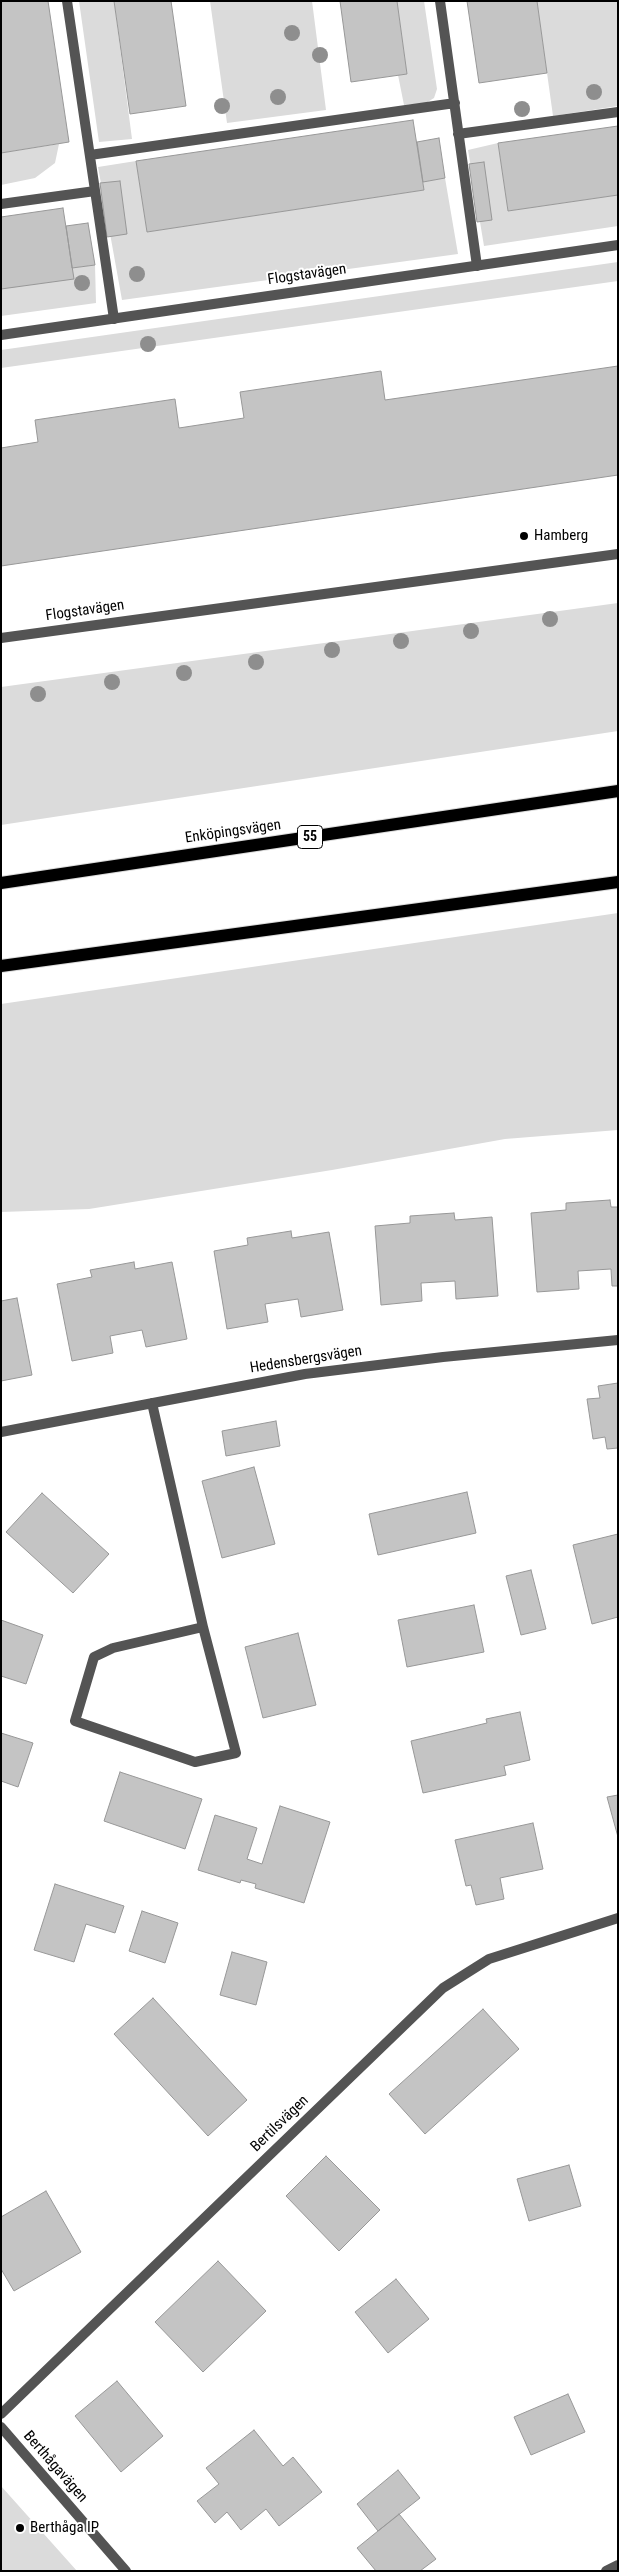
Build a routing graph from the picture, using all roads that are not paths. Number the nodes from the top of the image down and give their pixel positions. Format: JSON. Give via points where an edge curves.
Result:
{"nodes":[{"id":1,"x":67,"y":1,"type":"edge"},
{"id":2,"x":440,"y":1,"type":"edge"},
{"id":3,"x":455,"y":103,"type":"junction"},
{"id":4,"x":618,"y":112,"type":"edge"},
{"id":5,"x":458,"y":134,"type":"junction"},
{"id":6,"x":90,"y":155,"type":"junction"},
{"id":7,"x":95,"y":191,"type":"junction"},
{"id":8,"x":1,"y":204,"type":"edge"},
{"id":9,"x":618,"y":245,"type":"edge"},
{"id":10,"x":478,"y":266,"type":"junction"},
{"id":11,"x":114,"y":319,"type":"junction"},
{"id":12,"x":1,"y":335,"type":"edge"},
{"id":13,"x":618,"y":554,"type":"edge"},
{"id":14,"x":1,"y":638,"type":"edge"},
{"id":15,"x":618,"y":791,"type":"edge"},
{"id":16,"x":618,"y":882,"type":"edge"},
{"id":17,"x":1,"y":883,"type":"edge"},
{"id":18,"x":1,"y":966,"type":"edge"},
{"id":19,"x":618,"y":1340,"type":"edge"},
{"id":20,"x":152,"y":1403,"type":"junction"},
{"id":21,"x":1,"y":1432,"type":"edge"},
{"id":22,"x":203,"y":1627,"type":"junction"},
{"id":23,"x":618,"y":1918,"type":"edge"},
{"id":24,"x":1,"y":2414,"type":"edge"},
{"id":25,"x":1,"y":2427,"type":"edge"},
{"id":26,"x":618,"y":2565,"type":"edge"},
{"id":27,"x":126,"y":2571,"type":"edge"},
{"id":28,"x":606,"y":2571,"type":"edge"}],
"edges":[{"from":1,"to":6,"type":"street"},
{"from":2,"to":3,"type":"street"},
{"from":3,"to":5,"type":"street"},
{"from":3,"to":6,"type":"street"},
{"from":4,"to":5,"type":"street"},
{"from":5,"to":10,"type":"street"},
{"from":6,"to":7,"type":"street"},
{"from":7,"to":8,"type":"street"},
{"from":7,"to":11,"type":"street"},
{"from":9,"to":10,"type":"street","name":"Flogstavägen"},
{"from":10,"to":11,"type":"street","name":"Flogstavägen"},
{"from":11,"to":12,"type":"street","name":"Flogstavägen"},
{"from":13,"to":14,"type":"street","name":"Flogstavägen"},
{"from":15,"to":17,"type":"main road","name":"Enköpingsvägen","number":"55"},
{"from":16,"to":18,"type":"main road"},
{"from":19,"to":20,"type":"street","name":"Hedensbergsvägen","via":[[305,1374]]},
{"from":20,"to":21,"type":"street","name":"Hedensbergsvägen"},
{"from":20,"to":22,"type":"street"},
{"from":22,"to":22,"type":"street","via":[[236,1753],[195,1762],[75,1721],[94,1657],[113,1648]]},
{"from":23,"to":24,"type":"street","name":"Bertilsvägen","via":[[488,1958],[444,1988]]},
{"from":25,"to":27,"type":"street","name":"Berthågavägen"},
{"from":26,"to":28,"type":"street"}]}
